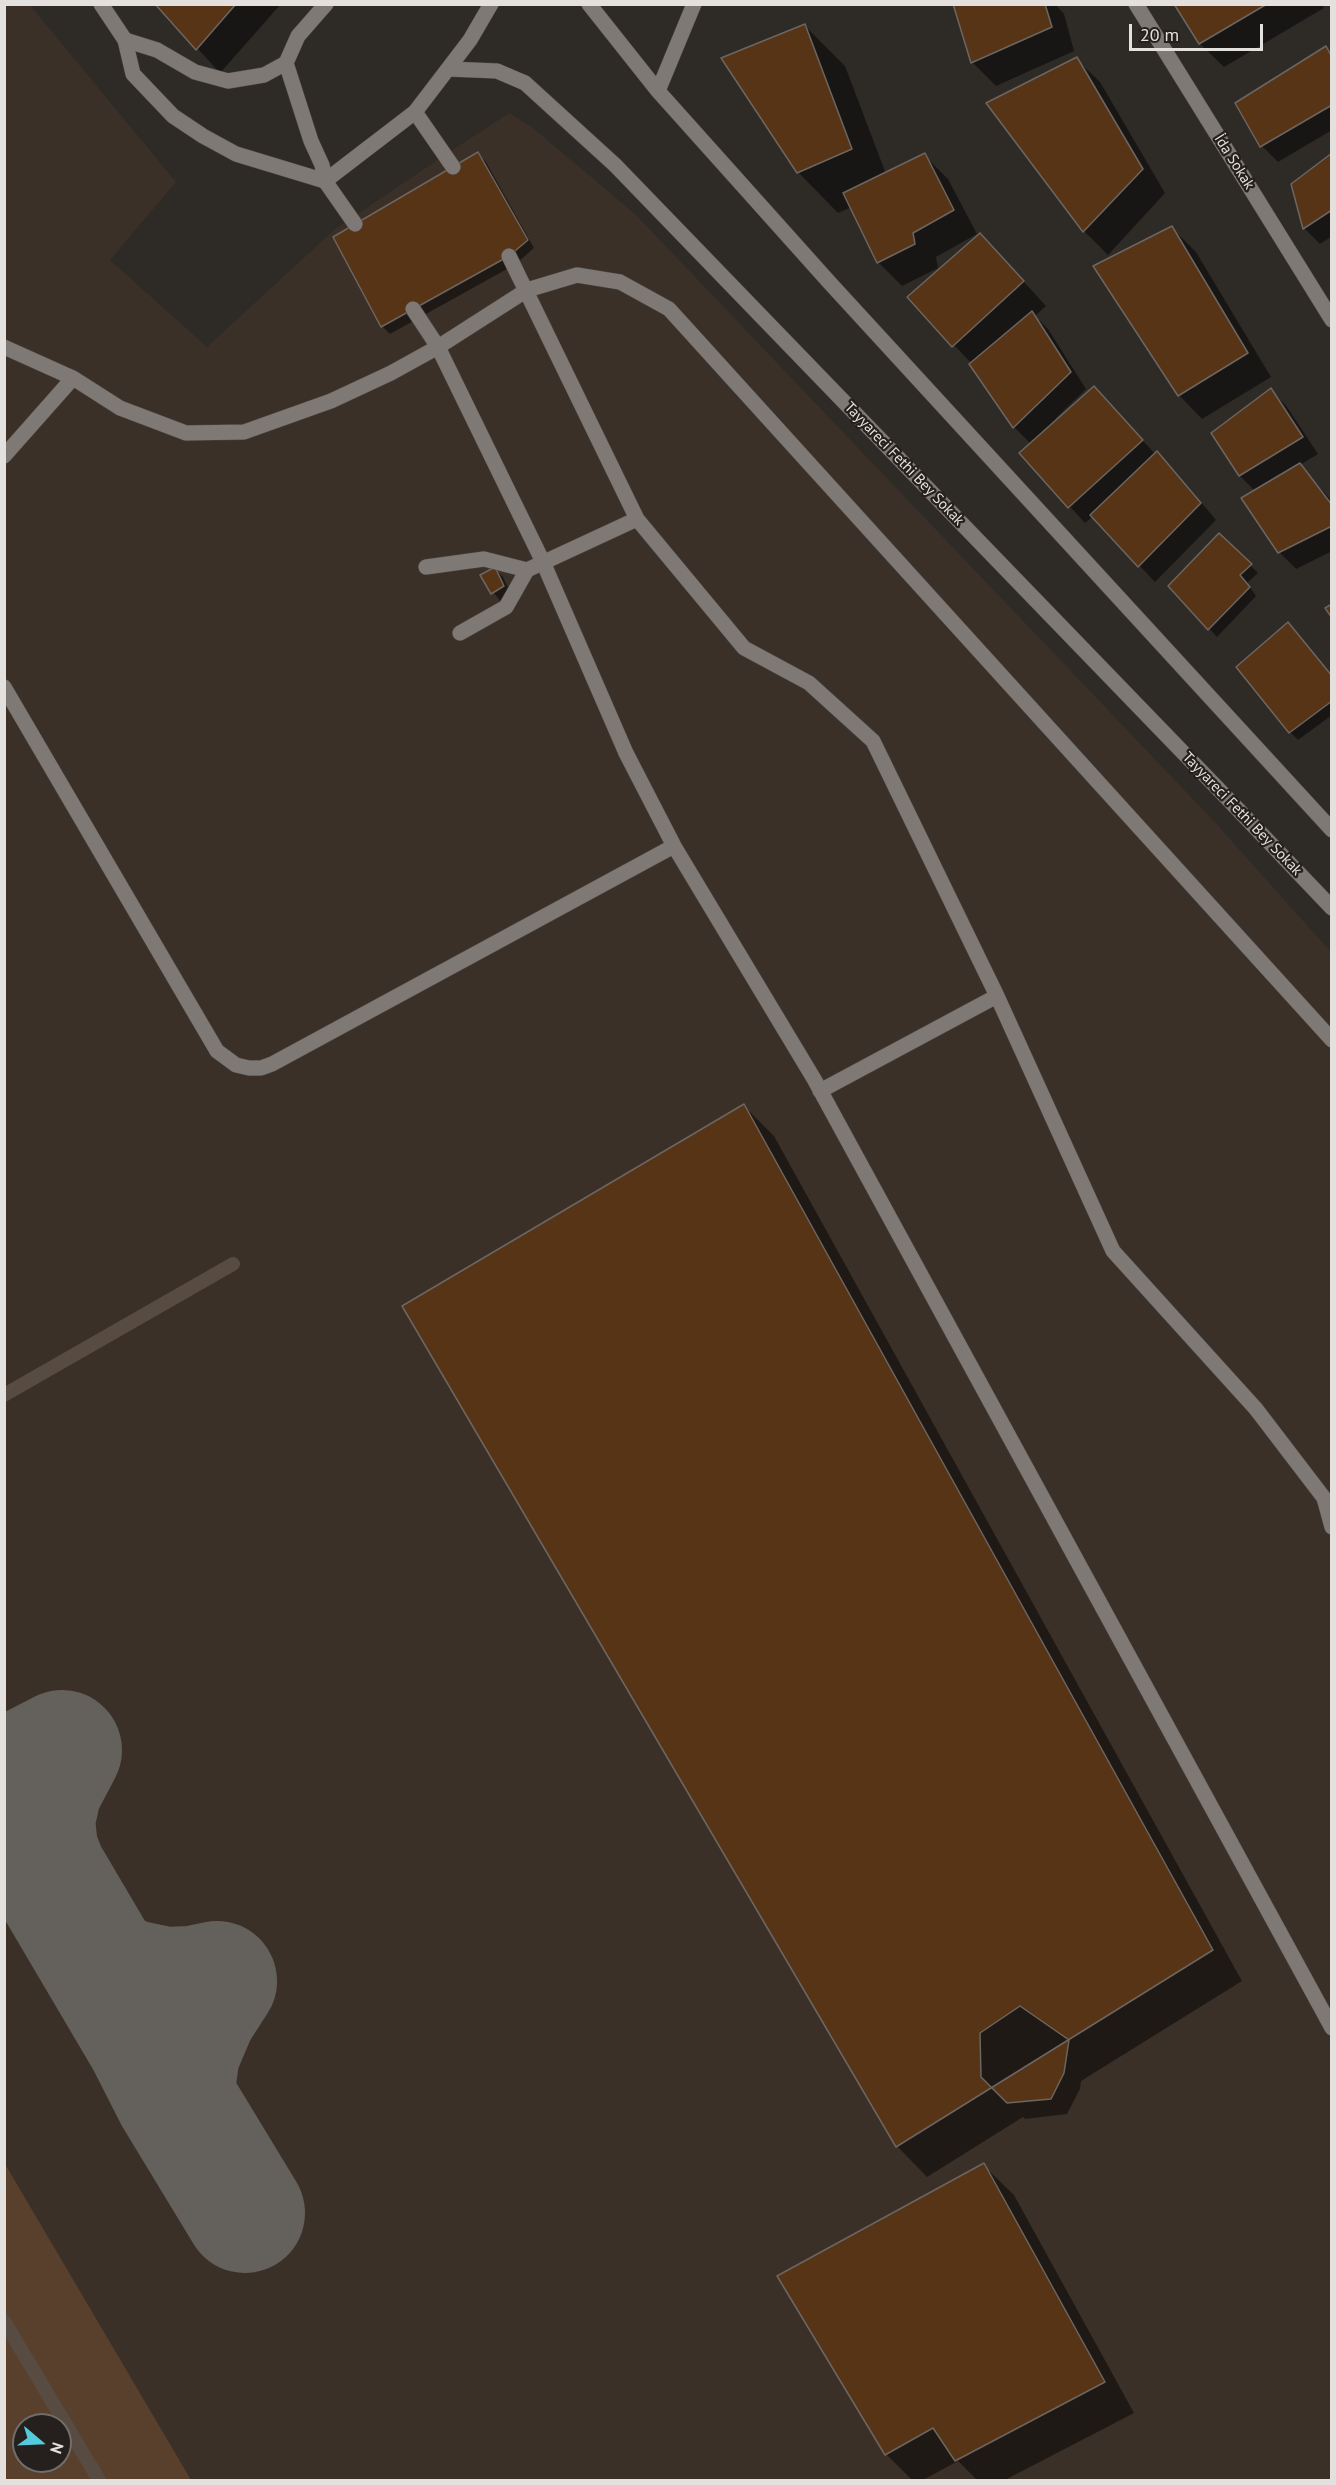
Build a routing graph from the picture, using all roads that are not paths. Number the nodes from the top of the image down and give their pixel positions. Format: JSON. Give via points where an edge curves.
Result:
{"nodes":[{"id":1,"x":101,"y":4,"type":"edge"},
{"id":2,"x":326,"y":4,"type":"edge"},
{"id":3,"x":491,"y":4,"type":"edge"},
{"id":4,"x":589,"y":4,"type":"edge"},
{"id":5,"x":694,"y":4,"type":"edge"},
{"id":6,"x":1136,"y":4,"type":"edge"},
{"id":7,"x":125,"y":40,"type":"junction"},
{"id":8,"x":286,"y":63,"type":"junction"},
{"id":9,"x":449,"y":69,"type":"junction"},
{"id":10,"x":658,"y":91,"type":"junction"},
{"id":11,"x":415,"y":112,"type":"junction"},
{"id":12,"x":453,"y":167,"type":"dead end"},
{"id":13,"x":324,"y":181,"type":"junction"},
{"id":14,"x":355,"y":224,"type":"dead end"},
{"id":15,"x":508,"y":256,"type":"dead end"},
{"id":16,"x":527,"y":290,"type":"junction"},
{"id":17,"x":413,"y":309,"type":"dead end"},
{"id":18,"x":1332,"y":320,"type":"edge"},
{"id":19,"x":4,"y":346,"type":"edge"},
{"id":20,"x":438,"y":347,"type":"junction"},
{"id":21,"x":73,"y":378,"type":"junction"},
{"id":22,"x":4,"y":456,"type":"edge"},
{"id":23,"x":637,"y":519,"type":"junction"},
{"id":24,"x":543,"y":562,"type":"junction"},
{"id":25,"x":426,"y":567,"type":"dead end"},
{"id":26,"x":527,"y":570,"type":"junction"},
{"id":27,"x":460,"y":633,"type":"dead end"},
{"id":28,"x":4,"y":687,"type":"edge"},
{"id":29,"x":1332,"y":830,"type":"edge"},
{"id":30,"x":674,"y":846,"type":"junction"},
{"id":31,"x":1332,"y":908,"type":"edge"},
{"id":32,"x":997,"y":996,"type":"junction"},
{"id":33,"x":1332,"y":1040,"type":"edge"},
{"id":34,"x":820,"y":1091,"type":"junction"},
{"id":35,"x":1332,"y":1527,"type":"edge"},
{"id":36,"x":1332,"y":2028,"type":"edge"}],
"edges":[{"from":1,"to":7,"type":"street"},
{"from":2,"to":8,"type":"street","via":[[298,36]]},
{"from":3,"to":9,"type":"street"},
{"from":4,"to":10,"type":"street"},
{"from":5,"to":10,"type":"street"},
{"from":6,"to":18,"type":"street","name":"İda Sokak"},
{"from":7,"to":8,"type":"street","via":[[157,50],[195,72],[228,81],[264,75]]},
{"from":7,"to":13,"type":"street","via":[[134,74],[173,116],[236,154]]},
{"from":8,"to":13,"type":"street","via":[[322,165]]},
{"from":9,"to":11,"type":"street"},
{"from":9,"to":31,"type":"street","name":"Tayyareci Fethi Bey Sokak","via":[[497,71],[525,83],[615,165]]},
{"from":10,"to":29,"type":"street"},
{"from":11,"to":12,"type":"street"},
{"from":11,"to":13,"type":"street"},
{"from":13,"to":14,"type":"street"},
{"from":15,"to":16,"type":"street"},
{"from":16,"to":20,"type":"street"},
{"from":16,"to":23,"type":"street"},
{"from":16,"to":33,"type":"street","via":[[578,275],[620,282],[669,309]]},
{"from":17,"to":20,"type":"street"},
{"from":19,"to":21,"type":"street"},
{"from":20,"to":21,"type":"street","via":[[332,401],[244,432],[186,433],[120,408]]},
{"from":20,"to":24,"type":"street"},
{"from":21,"to":22,"type":"street"},
{"from":23,"to":24,"type":"street"},
{"from":23,"to":32,"type":"street","via":[[744,648],[809,683],[873,741]]},
{"from":24,"to":26,"type":"street"},
{"from":24,"to":30,"type":"street","via":[[626,753]]},
{"from":25,"to":26,"type":"street","via":[[484,559]]},
{"from":26,"to":27,"type":"street","via":[[506,607]]},
{"from":28,"to":30,"type":"street","via":[[217,1050],[236,1065],[261,1068],[272,1064]]},
{"from":30,"to":34,"type":"street"},
{"from":32,"to":34,"type":"street"},
{"from":32,"to":35,"type":"street","via":[[1113,1251],[1256,1409],[1324,1498]]},
{"from":34,"to":36,"type":"street"}]}
